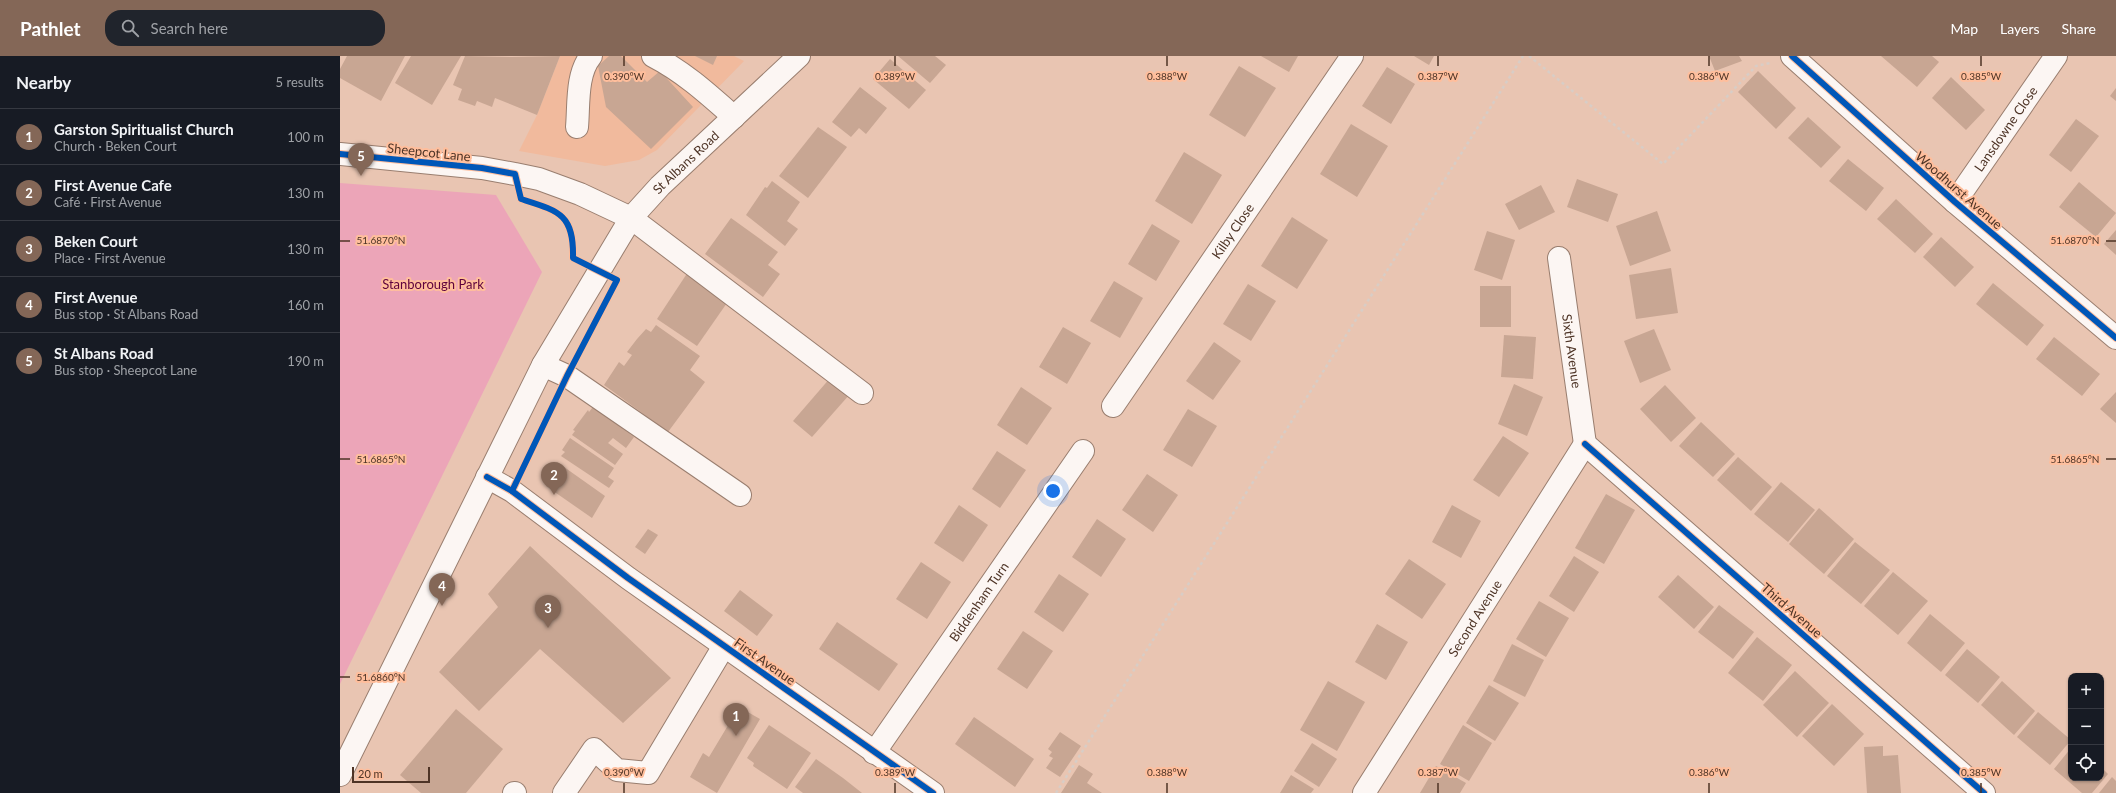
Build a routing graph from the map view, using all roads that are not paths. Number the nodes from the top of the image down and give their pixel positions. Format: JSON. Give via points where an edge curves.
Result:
{"nodes":[{"id":1,"x":591,"y":56,"type":"edge"},
{"id":2,"x":653,"y":56,"type":"edge"},
{"id":3,"x":799,"y":56,"type":"edge"},
{"id":4,"x":1352,"y":56,"type":"edge"},
{"id":5,"x":2056,"y":56,"type":"edge"},
{"id":6,"x":1792,"y":57,"type":"edge"},
{"id":7,"x":734,"y":117,"type":"junction"},
{"id":8,"x":577,"y":127,"type":"dead end"},
{"id":9,"x":340,"y":154,"type":"edge"},
{"id":10,"x":1955,"y":202,"type":"junction"},
{"id":11,"x":631,"y":218,"type":"junction"},
{"id":12,"x":1559,"y":258,"type":"dead end"},
{"id":13,"x":2116,"y":338,"type":"edge"},
{"id":14,"x":543,"y":365,"type":"junction"},
{"id":15,"x":862,"y":393,"type":"dead end"},
{"id":16,"x":1113,"y":406,"type":"dead end"},
{"id":17,"x":1585,"y":444,"type":"junction"},
{"id":18,"x":1083,"y":451,"type":"dead end"},
{"id":19,"x":487,"y":477,"type":"junction"},
{"id":20,"x":740,"y":495,"type":"dead end"},
{"id":21,"x":724,"y":646,"type":"junction"},
{"id":22,"x":874,"y":753,"type":"junction"},
{"id":23,"x":340,"y":775,"type":"edge"},
{"id":24,"x":1973,"y":790,"type":"edge"},
{"id":25,"x":564,"y":793,"type":"edge"},
{"id":26,"x":933,"y":793,"type":"edge"},
{"id":27,"x":1364,"y":793,"type":"edge"}],
"edges":[{"from":1,"to":8,"type":"street","via":[[582,75]]},
{"from":2,"to":7,"type":"street","via":[[697,84]]},
{"from":3,"to":7,"type":"street","name":"St Albans Road"},
{"from":4,"to":16,"type":"street","name":"Kilby Close"},
{"from":5,"to":10,"type":"street","name":"Lansdowne Close"},
{"from":6,"to":10,"type":"street","name":"Woodhurst Avenue"},
{"from":7,"to":11,"type":"street","name":"St Albans Road","via":[[660,186]]},
{"from":9,"to":11,"type":"street","name":"Sheepcot Lane","via":[[482,168],[539,179],[580,194]]},
{"from":10,"to":13,"type":"street","name":"Woodhurst Avenue"},
{"from":11,"to":14,"type":"street","name":"St Albans Road"},
{"from":11,"to":15,"type":"street","name":"Sheepcot Lane"},
{"from":12,"to":17,"type":"street","name":"Sixth Avenue"},
{"from":14,"to":19,"type":"street","name":"St Albans Road"},
{"from":14,"to":20,"type":"street","via":[[567,376]]},
{"from":17,"to":24,"type":"street","name":"Third Avenue"},
{"from":17,"to":27,"type":"street","name":"Second Avenue"},
{"from":18,"to":22,"type":"street","name":"Biddenham Turn"},
{"from":19,"to":21,"type":"street","name":"First Avenue","via":[[512,491]]},
{"from":19,"to":23,"type":"street","name":"St Albans Road"},
{"from":21,"to":22,"type":"street","name":"First Avenue"},
{"from":21,"to":25,"type":"street","via":[[648,773],[617,770],[594,749]]},
{"from":22,"to":26,"type":"street","name":"First Avenue"}]}
